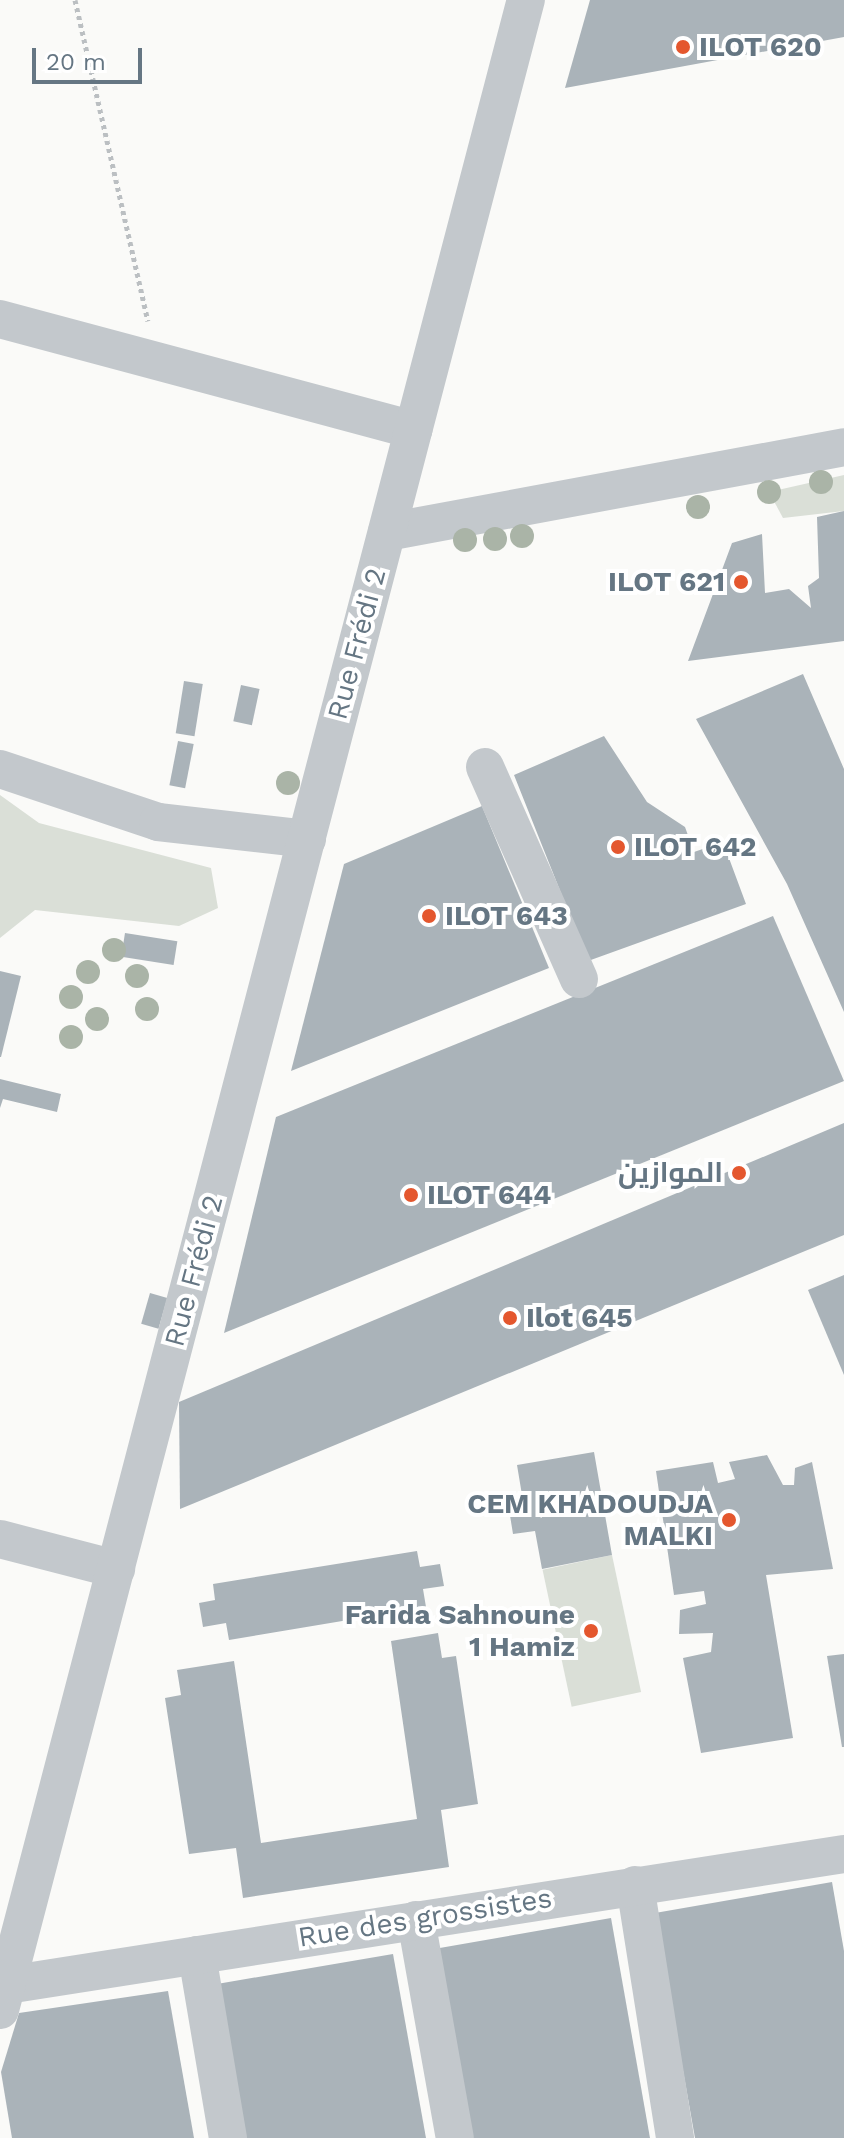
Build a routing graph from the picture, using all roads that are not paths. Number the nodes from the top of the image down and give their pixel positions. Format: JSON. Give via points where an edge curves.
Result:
{"nodes":[{"id":1,"x":526,"y":0,"type":"edge"},
{"id":2,"x":0,"y":319,"type":"edge"},
{"id":3,"x":413,"y":430,"type":"junction"},
{"id":4,"x":844,"y":447,"type":"edge"},
{"id":5,"x":387,"y":532,"type":"junction"},
{"id":6,"x":485,"y":767,"type":"dead end"},
{"id":7,"x":0,"y":769,"type":"edge"},
{"id":8,"x":307,"y":839,"type":"junction"},
{"id":9,"x":579,"y":979,"type":"dead end"},
{"id":10,"x":0,"y":1539,"type":"edge"},
{"id":11,"x":116,"y":1569,"type":"junction"},
{"id":12,"x":844,"y":1854,"type":"edge"},
{"id":13,"x":844,"y":1865,"type":"edge"},
{"id":14,"x":635,"y":1885,"type":"junction"},
{"id":15,"x":416,"y":1920,"type":"junction"},
{"id":16,"x":197,"y":1955,"type":"junction"},
{"id":17,"x":5,"y":1975,"type":"edge"},
{"id":18,"x":228,"y":2138,"type":"edge"},
{"id":19,"x":455,"y":2138,"type":"edge"},
{"id":20,"x":675,"y":2138,"type":"edge"}],
"edges":[{"from":1,"to":3,"type":"street","name":"Rue Frédi 2"},
{"from":2,"to":3,"type":"street"},
{"from":3,"to":5,"type":"street","name":"Rue Frédi 2"},
{"from":4,"to":5,"type":"street","name":"Rue Frédi 2"},
{"from":5,"to":8,"type":"street","name":"Rue Frédi 2"},
{"from":6,"to":9,"type":"street"},
{"from":7,"to":8,"type":"street","via":[[158,822]]},
{"from":8,"to":11,"type":"street","name":"Rue Frédi 2"},
{"from":10,"to":11,"type":"street"},
{"from":11,"to":17,"type":"street","name":"Rue Frédi 2"},
{"from":12,"to":13,"type":"street"},
{"from":12,"to":14,"type":"street","name":"Rue des grossistes"},
{"from":14,"to":15,"type":"street","name":"Rue des grossistes"},
{"from":14,"to":20,"type":"street"},
{"from":15,"to":16,"type":"street","name":"Rue des grossistes"},
{"from":15,"to":19,"type":"street"},
{"from":16,"to":17,"type":"street","name":"Rue des grossistes"},
{"from":16,"to":18,"type":"street"}]}
